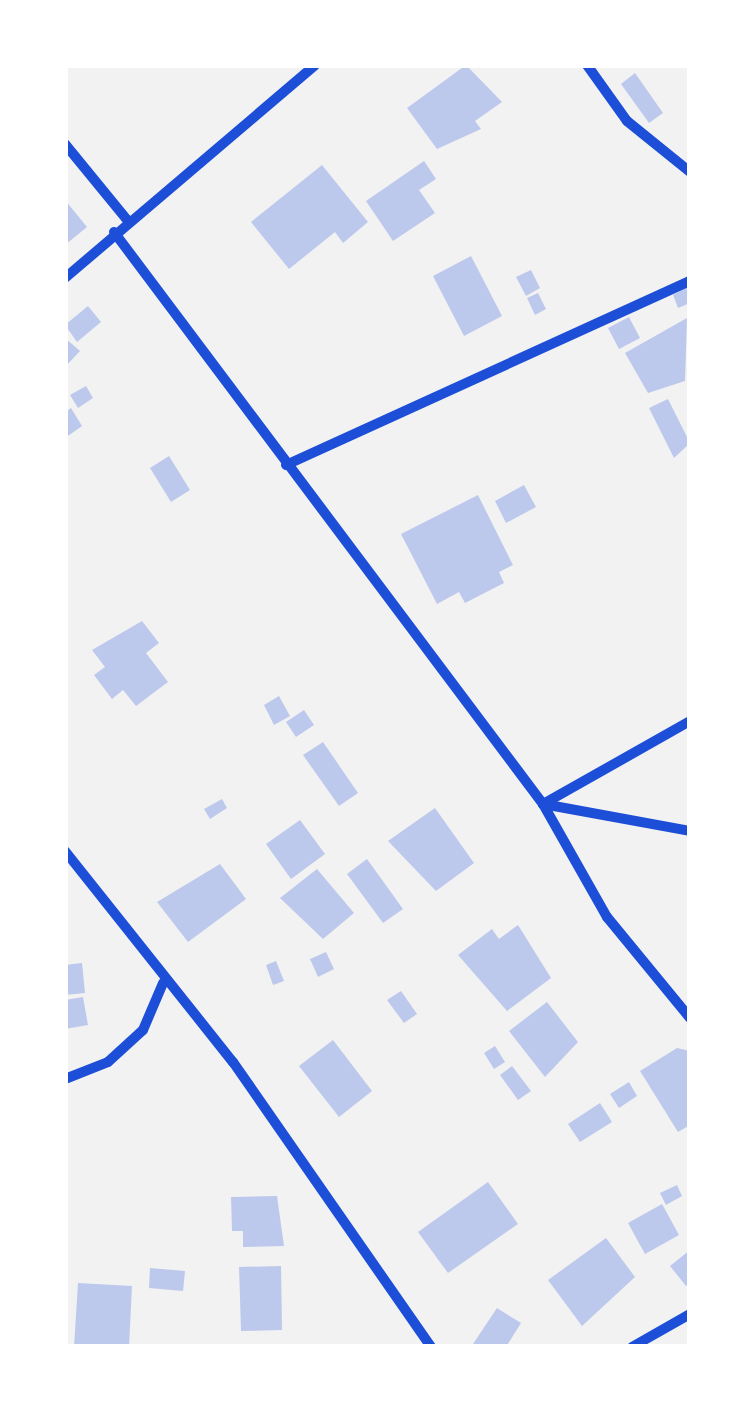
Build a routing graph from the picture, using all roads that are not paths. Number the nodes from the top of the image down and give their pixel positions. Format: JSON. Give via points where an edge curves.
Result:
{"nodes":[{"id":1,"x":315,"y":65,"type":"edge"},
{"id":2,"x":586,"y":65,"type":"edge"},
{"id":3,"x":65,"y":144,"type":"edge"},
{"id":4,"x":690,"y":172,"type":"edge"},
{"id":5,"x":128,"y":221,"type":"junction"},
{"id":6,"x":114,"y":232,"type":"junction"},
{"id":7,"x":65,"y":278,"type":"edge"},
{"id":8,"x":690,"y":282,"type":"edge"},
{"id":9,"x":286,"y":465,"type":"junction"},
{"id":10,"x":690,"y":721,"type":"edge"},
{"id":11,"x":543,"y":804,"type":"junction"},
{"id":12,"x":690,"y":831,"type":"edge"},
{"id":13,"x":65,"y":851,"type":"edge"},
{"id":14,"x":162,"y":983,"type":"junction"},
{"id":15,"x":690,"y":1018,"type":"edge"},
{"id":16,"x":65,"y":1079,"type":"edge"},
{"id":17,"x":690,"y":1314,"type":"edge"},
{"id":18,"x":431,"y":1347,"type":"edge"},
{"id":19,"x":632,"y":1347,"type":"edge"}],
"edges":[{"from":1,"to":5,"type":"street"},
{"from":2,"to":4,"type":"street","via":[[627,122]]},
{"from":3,"to":5,"type":"street"},
{"from":5,"to":6,"type":"street"},
{"from":6,"to":7,"type":"street"},
{"from":6,"to":9,"type":"street"},
{"from":8,"to":9,"type":"street"},
{"from":9,"to":11,"type":"street"},
{"from":10,"to":11,"type":"street"},
{"from":11,"to":12,"type":"street"},
{"from":11,"to":15,"type":"street","via":[[608,917]]},
{"from":13,"to":14,"type":"street"},
{"from":14,"to":16,"type":"street","via":[[143,1030],[108,1062]]},
{"from":14,"to":18,"type":"street","via":[[233,1062]]},
{"from":17,"to":19,"type":"street"}]}
